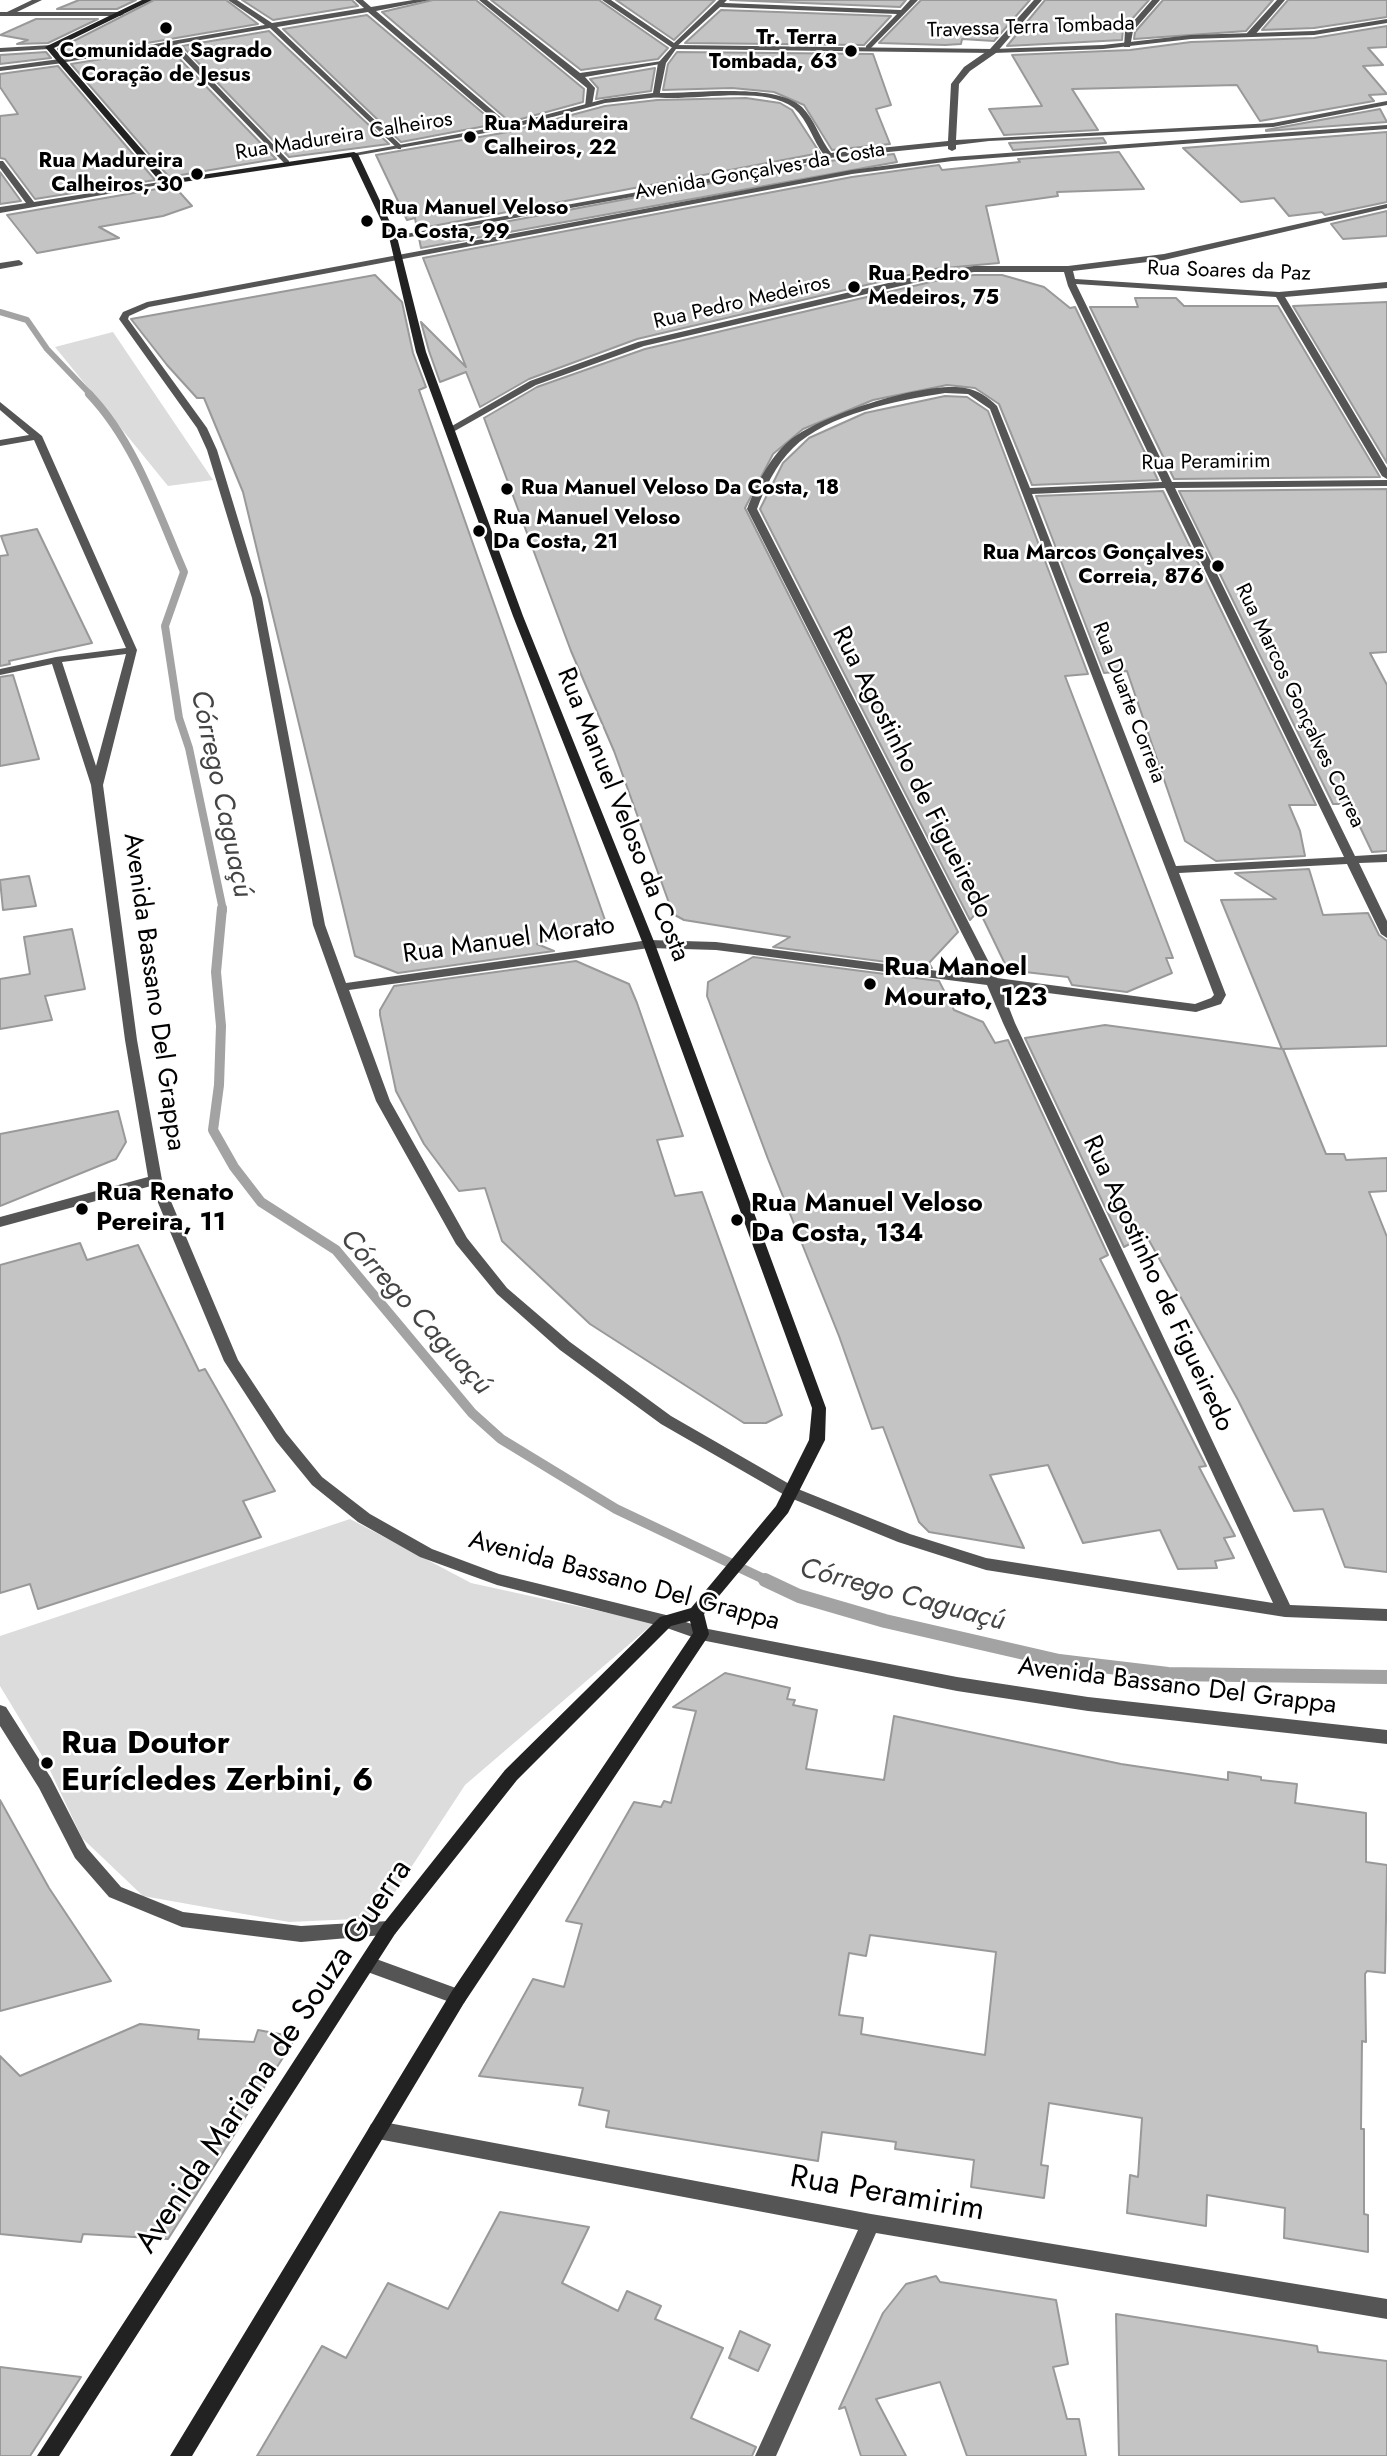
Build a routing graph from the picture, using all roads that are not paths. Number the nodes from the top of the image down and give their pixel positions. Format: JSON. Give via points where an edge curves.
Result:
{"nodes":[{"id":1,"x":38,"y":0,"type":"edge"},
{"id":2,"x":148,"y":0,"type":"edge"},
{"id":3,"x":232,"y":0,"type":"edge"},
{"id":4,"x":359,"y":0,"type":"edge"},
{"id":5,"x":426,"y":0,"type":"edge"},
{"id":6,"x":483,"y":0,"type":"edge"},
{"id":7,"x":606,"y":0,"type":"edge"},
{"id":8,"x":914,"y":0,"type":"edge"},
{"id":9,"x":1038,"y":0,"type":"edge"},
{"id":10,"x":1156,"y":0,"type":"edge"},
{"id":11,"x":1281,"y":0,"type":"edge"},
{"id":12,"x":720,"y":3,"type":"edge"},
{"id":13,"x":375,"y":11,"type":"junction"},
{"id":14,"x":902,"y":12,"type":"junction"},
{"id":15,"x":120,"y":13,"type":"junction"},
{"id":16,"x":3,"y":14,"type":"edge"},
{"id":17,"x":1387,"y":21,"type":"edge"},
{"id":18,"x":273,"y":27,"type":"junction"},
{"id":19,"x":1250,"y":35,"type":"junction"},
{"id":20,"x":172,"y":43,"type":"junction"},
{"id":21,"x":1127,"y":45,"type":"junction"},
{"id":22,"x":49,"y":47,"type":"junction"},
{"id":23,"x":674,"y":47,"type":"junction"},
{"id":24,"x":869,"y":48,"type":"junction"},
{"id":25,"x":0,"y":50,"type":"edge"},
{"id":26,"x":993,"y":51,"type":"junction"},
{"id":27,"x":60,"y":61,"type":"junction"},
{"id":28,"x":662,"y":63,"type":"junction"},
{"id":29,"x":0,"y":69,"type":"edge"},
{"id":30,"x":579,"y":76,"type":"junction"},
{"id":31,"x":656,"y":95,"type":"junction"},
{"id":32,"x":1387,"y":103,"type":"edge"},
{"id":33,"x":588,"y":105,"type":"junction"},
{"id":34,"x":508,"y":127,"type":"junction"},
{"id":35,"x":1387,"y":127,"type":"edge"},
{"id":36,"x":952,"y":143,"type":"junction"},
{"id":37,"x":398,"y":147,"type":"junction"},
{"id":38,"x":355,"y":154,"type":"junction"},
{"id":39,"x":829,"y":156,"type":"junction"},
{"id":40,"x":952,"y":159,"type":"junction"},
{"id":41,"x":0,"y":163,"type":"edge"},
{"id":42,"x":286,"y":163,"type":"junction"},
{"id":43,"x":166,"y":183,"type":"junction"},
{"id":44,"x":32,"y":205,"type":"junction"},
{"id":45,"x":1387,"y":206,"type":"edge"},
{"id":46,"x":0,"y":210,"type":"edge"},
{"id":47,"x":393,"y":237,"type":"junction"},
{"id":48,"x":396,"y":256,"type":"junction"},
{"id":49,"x":19,"y":263,"type":"dead end"},
{"id":50,"x":0,"y":266,"type":"edge"},
{"id":51,"x":1068,"y":269,"type":"junction"},
{"id":52,"x":1071,"y":281,"type":"junction"},
{"id":53,"x":1387,"y":285,"type":"edge"},
{"id":54,"x":1279,"y":295,"type":"junction"},
{"id":55,"x":977,"y":394,"type":"joint"},
{"id":56,"x":0,"y":405,"type":"edge"},
{"id":57,"x":450,"y":430,"type":"junction"},
{"id":58,"x":37,"y":436,"type":"junction"},
{"id":59,"x":0,"y":443,"type":"edge"},
{"id":60,"x":1387,"y":476,"type":"edge"},
{"id":61,"x":1387,"y":483,"type":"edge"},
{"id":62,"x":1169,"y":485,"type":"junction"},
{"id":63,"x":1026,"y":491,"type":"junction"},
{"id":64,"x":132,"y":650,"type":"junction"},
{"id":65,"x":56,"y":660,"type":"junction"},
{"id":66,"x":0,"y":672,"type":"edge"},
{"id":67,"x":97,"y":785,"type":"junction"},
{"id":68,"x":1387,"y":858,"type":"edge"},
{"id":69,"x":1353,"y":860,"type":"junction"},
{"id":70,"x":1172,"y":870,"type":"junction"},
{"id":71,"x":1387,"y":934,"type":"edge"},
{"id":72,"x":649,"y":944,"type":"junction"},
{"id":73,"x":992,"y":981,"type":"junction"},
{"id":74,"x":341,"y":987,"type":"junction"},
{"id":75,"x":1220,"y":995,"type":"joint"},
{"id":76,"x":155,"y":1180,"type":"junction"},
{"id":77,"x":0,"y":1222,"type":"edge"},
{"id":78,"x":793,"y":1493,"type":"junction"},
{"id":79,"x":1285,"y":1611,"type":"junction"},
{"id":80,"x":696,"y":1613,"type":"junction"},
{"id":81,"x":1387,"y":1615,"type":"edge"},
{"id":82,"x":666,"y":1621,"type":"junction"},
{"id":83,"x":701,"y":1634,"type":"junction"},
{"id":84,"x":0,"y":1712,"type":"edge"},
{"id":85,"x":1387,"y":1737,"type":"edge"},
{"id":86,"x":389,"y":1929,"type":"junction"},
{"id":87,"x":374,"y":1967,"type":"junction"},
{"id":88,"x":458,"y":1997,"type":"junction"},
{"id":89,"x":378,"y":2130,"type":"junction"},
{"id":90,"x":871,"y":2223,"type":"junction"},
{"id":91,"x":1387,"y":2309,"type":"edge"},
{"id":92,"x":47,"y":2456,"type":"edge"},
{"id":93,"x":180,"y":2456,"type":"edge"},
{"id":94,"x":765,"y":2456,"type":"edge"}],
"edges":[{"from":1,"to":16,"type":"street"},
{"from":2,"to":15,"type":"main road"},
{"from":3,"to":18,"type":"street"},
{"from":4,"to":13,"type":"street"},
{"from":5,"to":13,"type":"street"},
{"from":6,"to":30,"type":"street"},
{"from":7,"to":23,"type":"street"},
{"from":8,"to":14,"type":"street"},
{"from":9,"to":26,"type":"street"},
{"from":10,"to":21,"type":"street","via":[[1129,31]]},
{"from":11,"to":19,"type":"street"},
{"from":12,"to":14,"type":"street"},
{"from":12,"to":23,"type":"street"},
{"from":13,"to":18,"type":"street"},
{"from":13,"to":34,"type":"street"},
{"from":14,"to":24,"type":"street"},
{"from":15,"to":16,"type":"street"},
{"from":15,"to":22,"type":"main road"},
{"from":17,"to":19,"type":"street","name":"Travessa Terra Tombada","via":[[1337,31]]},
{"from":18,"to":20,"type":"street"},
{"from":18,"to":37,"type":"street"},
{"from":19,"to":21,"type":"street","name":"Travessa Terra Tombada"},
{"from":20,"to":27,"type":"street"},
{"from":20,"to":42,"type":"street"},
{"from":21,"to":26,"type":"street","name":"Travessa Terra Tombada"},
{"from":22,"to":25,"type":"street"},
{"from":22,"to":27,"type":"main road"},
{"from":23,"to":24,"type":"street","name":"Travessa Terra Tombada"},
{"from":23,"to":28,"type":"street"},
{"from":24,"to":26,"type":"street","name":"Travessa Terra Tombada"},
{"from":26,"to":36,"type":"street","via":[[955,84]]},
{"from":27,"to":29,"type":"street"},
{"from":27,"to":43,"type":"main road"},
{"from":28,"to":30,"type":"street"},
{"from":28,"to":31,"type":"street"},
{"from":30,"to":33,"type":"street","via":[[592,88]]},
{"from":31,"to":33,"type":"street","name":"Rua Madureira Calheiros"},
{"from":31,"to":39,"type":"street","name":"Rua Madureira Calheiros","via":[[754,95],[789,101],[799,107]]},
{"from":32,"to":36,"type":"street","name":"Avenida Gonçalves da Costa","via":[[1273,125]]},
{"from":33,"to":34,"type":"street","name":"Rua Madureira Calheiros"},
{"from":34,"to":37,"type":"street","name":"Rua Madureira Calheiros"},
{"from":35,"to":40,"type":"street","name":"Avenida Gonçalves da Costa"},
{"from":36,"to":39,"type":"street","name":"Avenida Gonçalves da Costa"},
{"from":36,"to":40,"type":"street"},
{"from":37,"to":38,"type":"street","name":"Rua Madureira Calheiros"},
{"from":38,"to":42,"type":"main road","name":"Rua Madureira Calheiros"},
{"from":38,"to":47,"type":"main road","name":"Rua Manuel Veloso da Costa"},
{"from":39,"to":47,"type":"street","name":"Avenida Gonçalves da Costa"},
{"from":40,"to":48,"type":"street","name":"Avenida Gonçalves da Costa","via":[[852,172]]},
{"from":41,"to":44,"type":"street"},
{"from":42,"to":43,"type":"main road","name":"Rua Madureira Calheiros"},
{"from":43,"to":44,"type":"street","name":"Rua Madureira Calheiros"},
{"from":44,"to":46,"type":"street","name":"Rua Madureira Calheiros"},
{"from":45,"to":51,"type":"street","name":"Rua Pedro Medeiros","via":[[1164,257]]},
{"from":47,"to":48,"type":"main road","name":"Rua Manuel Veloso da Costa"},
{"from":48,"to":57,"type":"main road","name":"Rua Manuel Veloso da Costa","via":[[421,352]]},
{"from":48,"to":74,"type":"street","name":"Avenida Gonçalves da Costa","via":[[147,305],[123,319],[202,428],[212,450],[257,598],[318,925]]},
{"from":49,"to":50,"type":"street"},
{"from":51,"to":52,"type":"street","name":"Rua Marcos Gonçalves Correa"},
{"from":51,"to":57,"type":"street","name":"Rua Pedro Medeiros","via":[[974,269],[935,275],[641,344],[533,383]]},
{"from":52,"to":54,"type":"street","name":"Rua Soares da Paz"},
{"from":52,"to":62,"type":"street","name":"Rua Marcos Gonçalves Correa"},
{"from":53,"to":54,"type":"street","name":"Rua Soares da Paz"},
{"from":54,"to":60,"type":"street"},
{"from":55,"to":63,"type":"street","name":"Rua Duarte Correia","via":[[994,408]]},
{"from":55,"to":73,"type":"street","name":"Rua Agostinho de Figueiredo","via":[[942,390],[920,394],[827,422],[791,443],[765,477],[752,509]]},
{"from":56,"to":58,"type":"street"},
{"from":57,"to":72,"type":"main road","name":"Rua Manuel Veloso da Costa","via":[[518,616]]},
{"from":58,"to":59,"type":"street"},
{"from":58,"to":64,"type":"street"},
{"from":61,"to":62,"type":"street","name":"Rua Peramirim"},
{"from":62,"to":63,"type":"street","name":"Rua Peramirim"},
{"from":62,"to":69,"type":"street","name":"Rua Marcos Gonçalves Correa"},
{"from":63,"to":70,"type":"street","name":"Rua Duarte Correia"},
{"from":64,"to":65,"type":"street"},
{"from":64,"to":67,"type":"street","name":"Avenida Bassano Del Grappa"},
{"from":65,"to":66,"type":"street"},
{"from":65,"to":67,"type":"street"},
{"from":67,"to":76,"type":"street","name":"Avenida Bassano Del Grappa"},
{"from":68,"to":69,"type":"street"},
{"from":69,"to":70,"type":"street"},
{"from":69,"to":71,"type":"street","name":"Rua Marcos Gonçalves Correa"},
{"from":70,"to":75,"type":"street","name":"Rua Duarte Correia"},
{"from":72,"to":73,"type":"street","name":"Rua Manuel Morato","via":[[716,946]]},
{"from":72,"to":74,"type":"street","name":"Rua Manuel Morato"},
{"from":72,"to":78,"type":"main road","name":"Rua Manuel Veloso da Costa","via":[[819,1408],[817,1440]]},
{"from":73,"to":75,"type":"street","name":"Rua Manuel Morato","via":[[1196,1009],[1208,1007]]},
{"from":73,"to":79,"type":"street","name":"Rua Agostinho de Figueiredo"},
{"from":74,"to":78,"type":"street","via":[[383,1101],[461,1241],[502,1291],[565,1346],[666,1420]]},
{"from":76,"to":77,"type":"street"},
{"from":76,"to":82,"type":"street","name":"Avenida Bassano Del Grappa","via":[[231,1361],[281,1437],[317,1481],[364,1518],[426,1553],[498,1579]]},
{"from":78,"to":79,"type":"street","via":[[904,1538],[986,1564]]},
{"from":78,"to":80,"type":"main road","name":"Rua Manuel Veloso da Costa"},
{"from":79,"to":81,"type":"street"},
{"from":80,"to":82,"type":"main road"},
{"from":80,"to":83,"type":"main road"},
{"from":82,"to":83,"type":"street","name":"Avenida Bassano Del Grappa"},
{"from":82,"to":86,"type":"main road","name":"Avenida Mariana de Souza Guerra","via":[[511,1775]]},
{"from":83,"to":85,"type":"street","name":"Avenida Bassano Del Grappa","via":[[1075,1702]]},
{"from":83,"to":88,"type":"main road"},
{"from":84,"to":86,"type":"street","via":[[45,1783],[81,1853],[115,1892],[182,1919],[301,1934]]},
{"from":86,"to":87,"type":"main road","name":"Avenida Mariana de Souza Guerra"},
{"from":87,"to":88,"type":"street"},
{"from":87,"to":92,"type":"main road","name":"Avenida Mariana de Souza Guerra"},
{"from":88,"to":89,"type":"main road"},
{"from":89,"to":90,"type":"street","name":"Rua Peramirim"},
{"from":89,"to":93,"type":"main road"},
{"from":90,"to":91,"type":"street","name":"Rua Peramirim"},
{"from":90,"to":94,"type":"street"}]}
